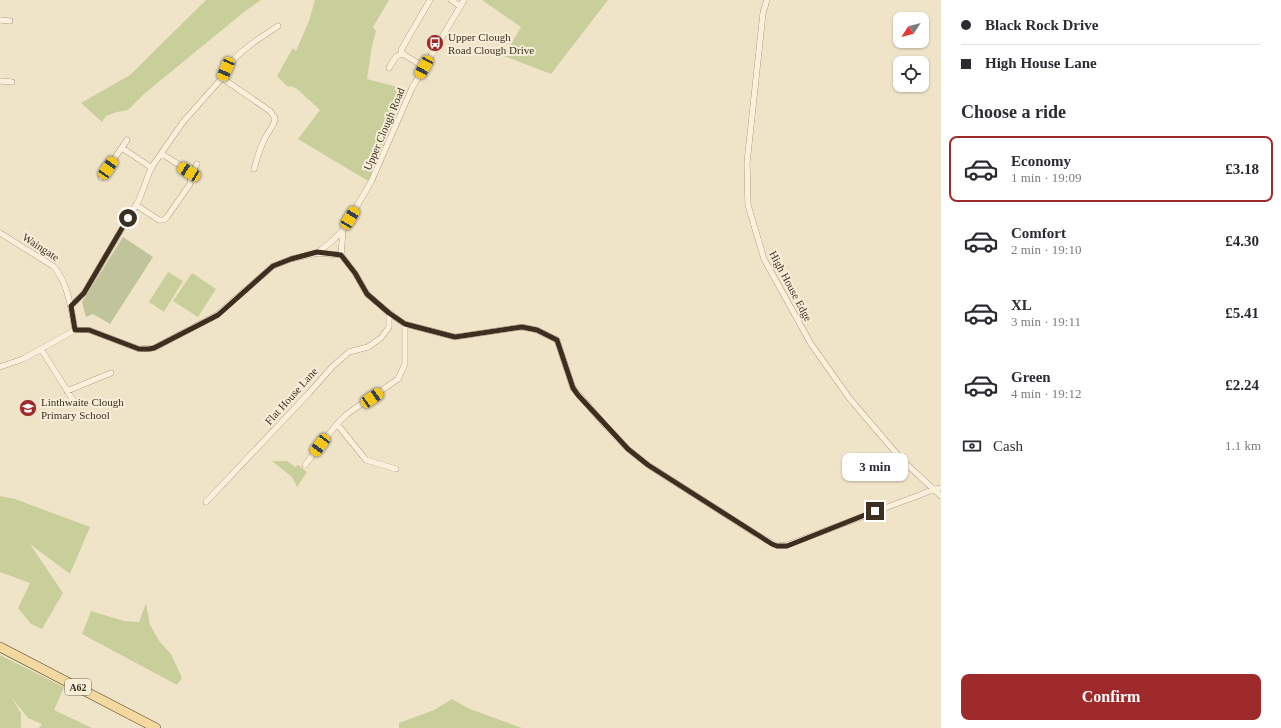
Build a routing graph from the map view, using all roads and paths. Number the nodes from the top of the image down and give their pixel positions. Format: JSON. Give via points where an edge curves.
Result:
{"nodes":[{"id":1,"x":430,"y":0,"type":"edge"},
{"id":2,"x":451,"y":0,"type":"edge"},
{"id":3,"x":464,"y":0,"type":"edge"},
{"id":4,"x":767,"y":0,"type":"edge"},
{"id":5,"x":460,"y":6,"type":"junction"},
{"id":6,"x":0,"y":20,"type":"edge"},
{"id":7,"x":10,"y":20,"type":"dead end"},
{"id":8,"x":278,"y":26,"type":"dead end"},
{"id":9,"x":403,"y":54,"type":"junction"},
{"id":10,"x":424,"y":67,"type":"junction"},
{"id":11,"x":389,"y":68,"type":"dead end"},
{"id":12,"x":222,"y":78,"type":"junction"},
{"id":13,"x":0,"y":81,"type":"edge"},
{"id":14,"x":12,"y":82,"type":"dead end"},
{"id":15,"x":127,"y":140,"type":"dead end"},
{"id":16,"x":122,"y":148,"type":"junction"},
{"id":17,"x":162,"y":154,"type":"junction"},
{"id":18,"x":197,"y":164,"type":"dead end"},
{"id":19,"x":152,"y":168,"type":"junction"},
{"id":20,"x":254,"y":168,"type":"dead end"},
{"id":21,"x":191,"y":175,"type":"junction"},
{"id":22,"x":101,"y":178,"type":"dead end"},
{"id":23,"x":136,"y":205,"type":"junction"},
{"id":24,"x":343,"y":230,"type":"junction"},
{"id":25,"x":0,"y":233,"type":"edge"},
{"id":26,"x":317,"y":252,"type":"junction"},
{"id":27,"x":341,"y":255,"type":"junction"},
{"id":28,"x":71,"y":306,"type":"junction"},
{"id":29,"x":389,"y":313,"type":"junction"},
{"id":30,"x":405,"y":324,"type":"junction"},
{"id":31,"x":75,"y":330,"type":"junction"},
{"id":32,"x":41,"y":349,"type":"junction"},
{"id":33,"x":0,"y":367,"type":"edge"},
{"id":34,"x":111,"y":373,"type":"dead end"},
{"id":35,"x":67,"y":392,"type":"junction"},
{"id":36,"x":73,"y":400,"type":"dead end"},
{"id":37,"x":337,"y":424,"type":"junction"},
{"id":38,"x":305,"y":465,"type":"dead end"},
{"id":39,"x":396,"y":469,"type":"dead end"},
{"id":40,"x":941,"y":488,"type":"edge"},
{"id":41,"x":934,"y":489,"type":"junction"},
{"id":42,"x":941,"y":496,"type":"edge"},
{"id":43,"x":206,"y":502,"type":"dead end"},
{"id":44,"x":0,"y":647,"type":"edge"},
{"id":45,"x":156,"y":728,"type":"edge"}],
"edges":[{"from":1,"to":9,"type":"street","via":[[400,50]]},
{"from":2,"to":5,"type":"street"},
{"from":3,"to":5,"type":"street","name":"Upper Clough Road"},
{"from":4,"to":41,"type":"street","name":"High House Edge","via":[[763,13],[747,163],[748,205],[764,259],[811,344],[850,399],[902,460]]},
{"from":5,"to":10,"type":"street","name":"Upper Clough Road"},
{"from":6,"to":7,"type":"street"},
{"from":8,"to":12,"type":"street","via":[[238,54]]},
{"from":9,"to":10,"type":"street"},
{"from":9,"to":11,"type":"street","via":[[399,54]]},
{"from":10,"to":24,"type":"street","name":"Upper Clough Road","via":[[408,97],[372,182]]},
{"from":12,"to":17,"type":"street","via":[[183,122]]},
{"from":12,"to":20,"type":"street","via":[[270,111],[275,118],[260,148]]},
{"from":13,"to":14,"type":"street"},
{"from":15,"to":16,"type":"street"},
{"from":16,"to":19,"type":"street"},
{"from":16,"to":22,"type":"street"},
{"from":17,"to":19,"type":"street"},
{"from":17,"to":21,"type":"street"},
{"from":18,"to":21,"type":"street"},
{"from":19,"to":23,"type":"street"},
{"from":21,"to":23,"type":"street","via":[[190,184],[164,220],[159,220]]},
{"from":23,"to":28,"type":"street","via":[[84,293]]},
{"from":24,"to":26,"type":"street","name":"Upper Clough Road"},
{"from":24,"to":27,"type":"street"},
{"from":25,"to":28,"type":"street","name":"Waingate","via":[[59,272]]},
{"from":26,"to":27,"type":"street"},
{"from":26,"to":31,"type":"street","via":[[273,266],[218,315],[154,348],[139,349],[89,330]]},
{"from":27,"to":29,"type":"street","via":[[367,294]]},
{"from":28,"to":31,"type":"street","name":"Waingate"},
{"from":29,"to":30,"type":"street"},
{"from":29,"to":43,"type":"street","name":"Flat House Lane","via":[[389,327],[381,338],[368,347],[349,352],[332,366]]},
{"from":30,"to":37,"type":"street","via":[[405,364],[398,379],[347,414]]},
{"from":30,"to":41,"type":"street","via":[[455,337],[522,327],[537,330],[557,340],[573,388],[628,449],[654,469],[777,546],[787,546]]},
{"from":31,"to":32,"type":"street"},
{"from":32,"to":33,"type":"street"},
{"from":32,"to":35,"type":"street"},
{"from":34,"to":35,"type":"street"},
{"from":35,"to":36,"type":"street"},
{"from":37,"to":38,"type":"street"},
{"from":37,"to":39,"type":"street","via":[[366,460]]},
{"from":40,"to":41,"type":"street"},
{"from":41,"to":42,"type":"street","name":"High House Edge"},
{"from":44,"to":45,"type":"main road","number":"A62"}]}
